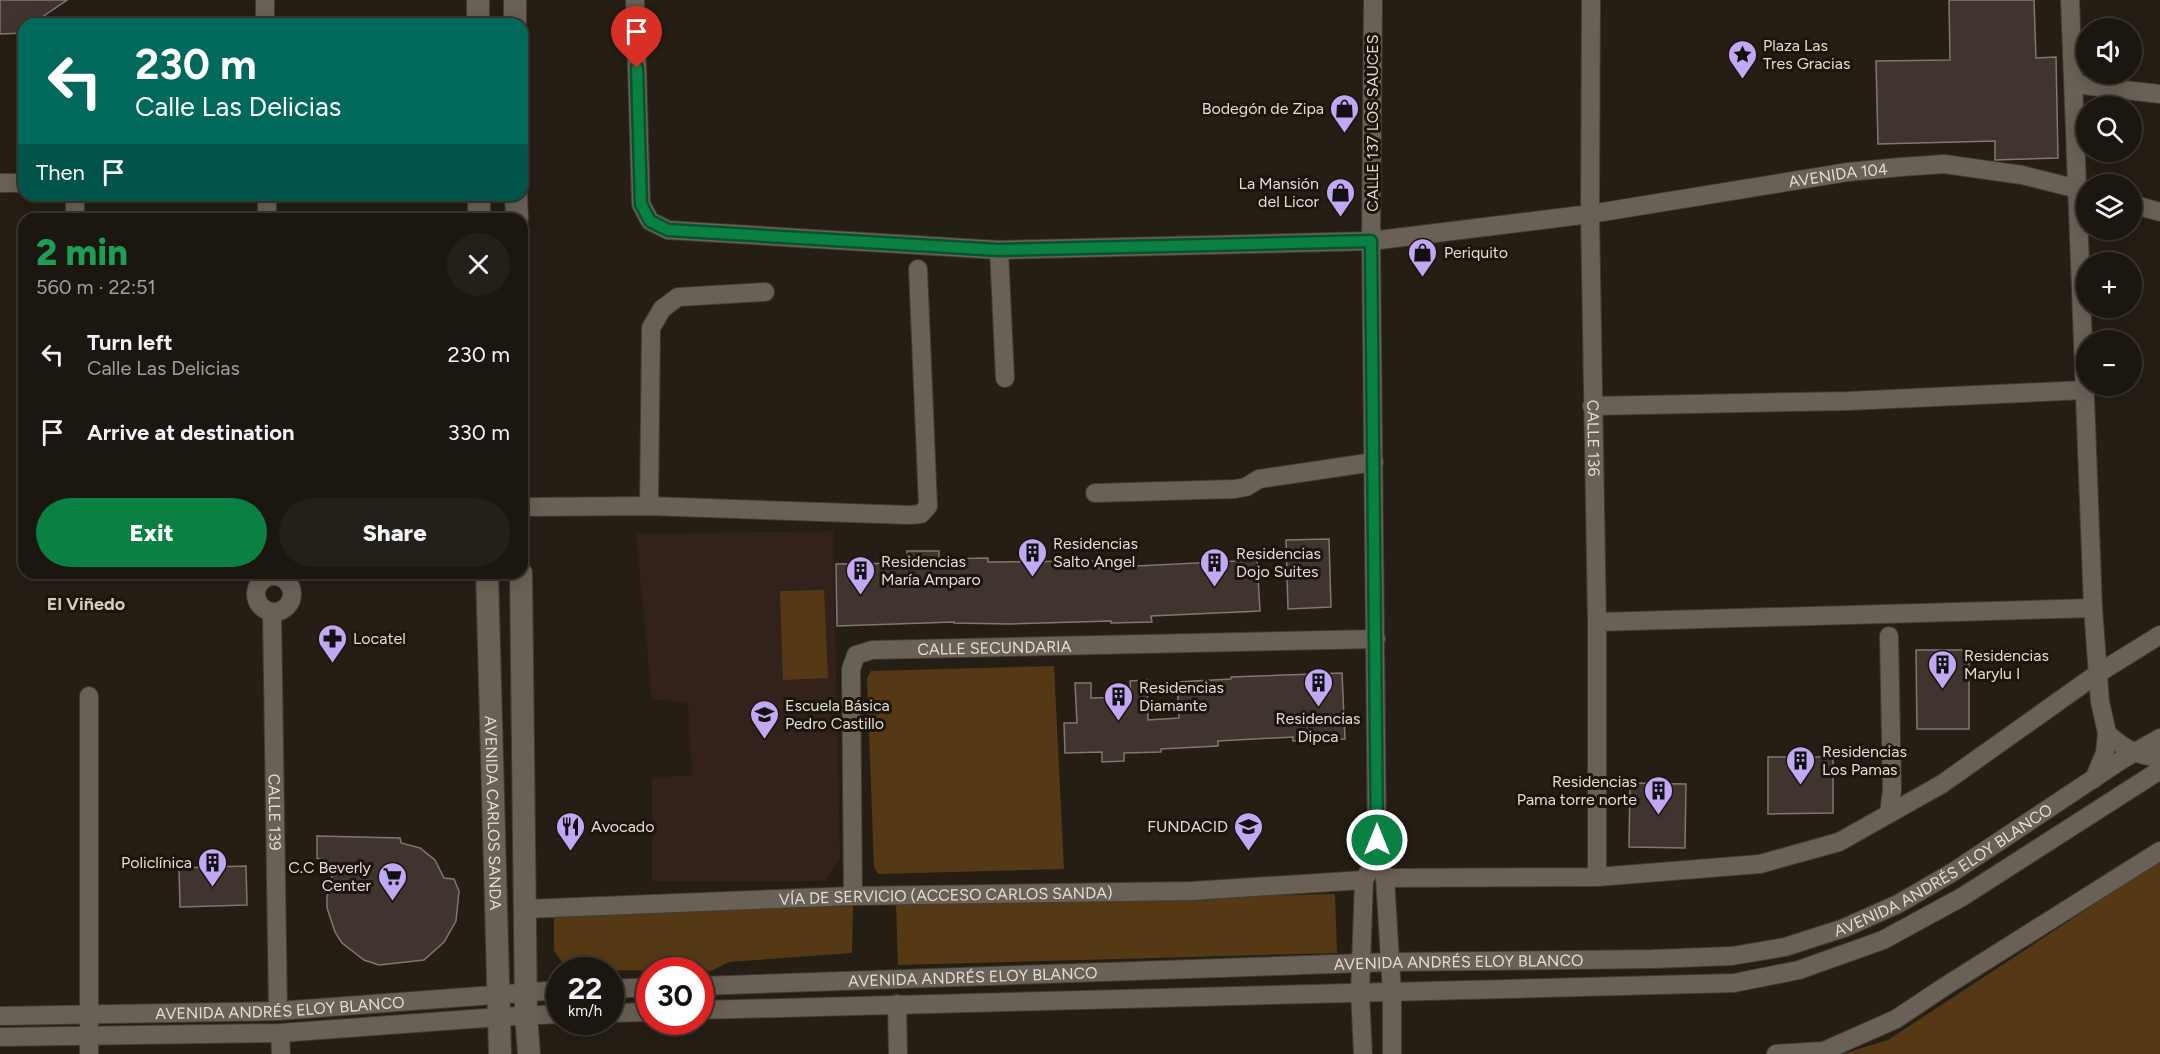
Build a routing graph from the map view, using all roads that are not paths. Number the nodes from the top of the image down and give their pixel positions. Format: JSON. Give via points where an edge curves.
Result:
{"nodes":[{"id":1,"x":265,"y":0,"type":"edge"},
{"id":2,"x":478,"y":0,"type":"edge"},
{"id":3,"x":514,"y":0,"type":"edge"},
{"id":4,"x":635,"y":0,"type":"edge"},
{"id":5,"x":1373,"y":0,"type":"edge"},
{"id":6,"x":1592,"y":0,"type":"edge"},
{"id":7,"x":2070,"y":0,"type":"edge"},
{"id":8,"x":265,"y":18,"type":"edge"},
{"id":9,"x":478,"y":18,"type":"edge"},
{"id":10,"x":515,"y":18,"type":"edge"},
{"id":11,"x":2074,"y":84,"type":"junction"},
{"id":12,"x":2160,"y":94,"type":"edge"},
{"id":13,"x":2082,"y":174,"type":"edge"},
{"id":14,"x":0,"y":183,"type":"edge"},
{"id":15,"x":18,"y":183,"type":"edge"},
{"id":16,"x":2076,"y":188,"type":"edge"},
{"id":17,"x":2142,"y":207,"type":"edge"},
{"id":18,"x":2160,"y":212,"type":"edge"},
{"id":19,"x":1590,"y":214,"type":"junction"},
{"id":20,"x":2084,"y":240,"type":"edge"},
{"id":21,"x":1371,"y":241,"type":"junction"},
{"id":22,"x":999,"y":250,"type":"junction"},
{"id":23,"x":918,"y":269,"type":"dead end"},
{"id":24,"x":765,"y":292,"type":"dead end"},
{"id":25,"x":2084,"y":330,"type":"edge"},
{"id":26,"x":1005,"y":378,"type":"dead end"},
{"id":27,"x":2076,"y":390,"type":"edge"},
{"id":28,"x":2085,"y":396,"type":"edge"},
{"id":29,"x":1592,"y":406,"type":"junction"},
{"id":30,"x":1374,"y":462,"type":"junction"},
{"id":31,"x":1095,"y":493,"type":"dead end"},
{"id":32,"x":649,"y":506,"type":"junction"},
{"id":33,"x":528,"y":507,"type":"edge"},
{"id":34,"x":284,"y":579,"type":"edge"},
{"id":35,"x":487,"y":579,"type":"edge"},
{"id":36,"x":521,"y":579,"type":"edge"},
{"id":37,"x":2093,"y":608,"type":"junction"},
{"id":38,"x":1597,"y":622,"type":"junction"},
{"id":39,"x":2160,"y":635,"type":"edge"},
{"id":40,"x":1889,"y":636,"type":"dead end"},
{"id":41,"x":1376,"y":639,"type":"junction"},
{"id":42,"x":2097,"y":675,"type":"junction"},
{"id":43,"x":88,"y":696,"type":"dead end"},
{"id":44,"x":2107,"y":733,"type":"junction"},
{"id":45,"x":2160,"y":738,"type":"edge"},
{"id":46,"x":2134,"y":753,"type":"junction"},
{"id":47,"x":2160,"y":757,"type":"edge"},
{"id":48,"x":2160,"y":770,"type":"edge"},
{"id":49,"x":2094,"y":779,"type":"junction"},
{"id":50,"x":1889,"y":813,"type":"junction"},
{"id":51,"x":2160,"y":851,"type":"edge"},
{"id":52,"x":1378,"y":858,"type":"junction"},
{"id":53,"x":1597,"y":877,"type":"junction"},
{"id":54,"x":1386,"y":878,"type":"junction"},
{"id":55,"x":1364,"y":880,"type":"junction"},
{"id":56,"x":853,"y":896,"type":"junction"},
{"id":57,"x":526,"y":909,"type":"junction"},
{"id":58,"x":1391,"y":962,"type":"junction"},
{"id":59,"x":1361,"y":964,"type":"junction"},
{"id":60,"x":714,"y":986,"type":"edge"},
{"id":61,"x":546,"y":991,"type":"edge"},
{"id":62,"x":526,"y":992,"type":"junction"},
{"id":63,"x":1360,"y":993,"type":"junction"},
{"id":64,"x":1392,"y":993,"type":"junction"},
{"id":65,"x":897,"y":1004,"type":"junction"},
{"id":66,"x":498,"y":1006,"type":"junction"},
{"id":67,"x":714,"y":1010,"type":"edge"},
{"id":68,"x":278,"y":1011,"type":"junction"},
{"id":69,"x":88,"y":1014,"type":"junction"},
{"id":70,"x":546,"y":1014,"type":"edge"},
{"id":71,"x":526,"y":1015,"type":"junction"},
{"id":72,"x":0,"y":1016,"type":"edge"},
{"id":73,"x":280,"y":1033,"type":"junction"},
{"id":74,"x":89,"y":1035,"type":"junction"},
{"id":75,"x":0,"y":1037,"type":"edge"},
{"id":76,"x":89,"y":1054,"type":"edge"},
{"id":77,"x":281,"y":1054,"type":"edge"},
{"id":78,"x":500,"y":1054,"type":"edge"},
{"id":79,"x":529,"y":1054,"type":"edge"},
{"id":80,"x":898,"y":1054,"type":"edge"},
{"id":81,"x":1363,"y":1054,"type":"edge"},
{"id":82,"x":1392,"y":1054,"type":"edge"},
{"id":83,"x":1776,"y":1054,"type":"edge"}],
"edges":[{"from":1,"to":8,"type":"street"},
{"from":2,"to":9,"type":"street"},
{"from":3,"to":10,"type":"street"},
{"from":4,"to":22,"type":"street","name":"AVENIDA 104","via":[[641,204],[650,221],[668,230]]},
{"from":5,"to":21,"type":"street","name":"CALLE 137 LOS SAUCES"},
{"from":6,"to":19,"type":"street","name":"CALLE 136"},
{"from":7,"to":11,"type":"street"},
{"from":11,"to":12,"type":"street"},
{"from":11,"to":13,"type":"street"},
{"from":14,"to":15,"type":"street"},
{"from":16,"to":19,"type":"street","name":"AVENIDA 104","via":[[2022,175],[1944,164],[1848,172]]},
{"from":17,"to":18,"type":"street"},
{"from":19,"to":21,"type":"street","name":"AVENIDA 104"},
{"from":19,"to":29,"type":"street","name":"CALLE 136"},
{"from":20,"to":25,"type":"street"},
{"from":21,"to":22,"type":"street","name":"AVENIDA 104"},
{"from":21,"to":30,"type":"street","name":"CALLE 137 LOS SAUCES"},
{"from":22,"to":26,"type":"street"},
{"from":23,"to":32,"type":"street","via":[[928,506],[921,514]]},
{"from":24,"to":32,"type":"street","via":[[678,297],[662,309],[651,328]]},
{"from":27,"to":29,"type":"street"},
{"from":28,"to":37,"type":"street"},
{"from":29,"to":38,"type":"street","name":"CALLE 136"},
{"from":30,"to":31,"type":"street","via":[[1259,479],[1235,489]]},
{"from":30,"to":41,"type":"street","name":"CALLE 137 LOS SAUCES"},
{"from":32,"to":33,"type":"street"},
{"from":34,"to":68,"type":"street","name":"CALLE 139","via":[[292,593],[288,604],[272,612]]},
{"from":35,"to":66,"type":"street","name":"AVENIDA CARLOS SANDA"},
{"from":36,"to":57,"type":"street","name":"AVENIDA CARLOS SANDA"},
{"from":37,"to":38,"type":"street"},
{"from":37,"to":42,"type":"street"},
{"from":38,"to":53,"type":"street","name":"CALLE 136"},
{"from":39,"to":42,"type":"street"},
{"from":40,"to":50,"type":"street"},
{"from":41,"to":52,"type":"street","name":"CALLE 137 LOS SAUCES"},
{"from":41,"to":56,"type":"street","name":"CALLE SECUNDARIA","via":[[872,650],[856,655],[851,669]]},
{"from":42,"to":44,"type":"street"},
{"from":42,"to":50,"type":"street","via":[[1942,784]]},
{"from":43,"to":69,"type":"street"},
{"from":44,"to":46,"type":"street"},
{"from":44,"to":49,"type":"street","via":[[2105,753]]},
{"from":45,"to":46,"type":"street","name":"AVENIDA ANDRÉS ELOY BLANCO"},
{"from":46,"to":47,"type":"street"},
{"from":46,"to":49,"type":"street","name":"AVENIDA ANDRÉS ELOY BLANCO"},
{"from":48,"to":64,"type":"street","name":"AVENIDA ANDRÉS ELOY BLANCO","via":[[1952,902],[1883,940],[1799,969],[1734,983]]},
{"from":49,"to":58,"type":"street","name":"AVENIDA ANDRÉS ELOY BLANCO","via":[[1953,873],[1898,904],[1844,928],[1785,947],[1732,956]]},
{"from":50,"to":53,"type":"street","via":[[1839,842],[1760,864]]},
{"from":51,"to":83,"type":"street","via":[[1896,1019],[1824,1051]]},
{"from":52,"to":54,"type":"street"},
{"from":52,"to":55,"type":"street"},
{"from":53,"to":54,"type":"street"},
{"from":54,"to":58,"type":"street"},
{"from":55,"to":56,"type":"street","name":"VÍA DE SERVICIO (ACCESO CARLOS SANDA)","via":[[1191,891]]},
{"from":55,"to":59,"type":"street"},
{"from":56,"to":57,"type":"street","name":"VÍA DE SERVICIO (ACCESO CARLOS SANDA)"},
{"from":57,"to":62,"type":"street","name":"AVENIDA CARLOS SANDA"},
{"from":58,"to":59,"type":"street","name":"AVENIDA ANDRÉS ELOY BLANCO"},
{"from":58,"to":64,"type":"street"},
{"from":59,"to":60,"type":"street","name":"AVENIDA ANDRÉS ELOY BLANCO"},
{"from":59,"to":63,"type":"street"},
{"from":61,"to":62,"type":"street","name":"AVENIDA ANDRÉS ELOY BLANCO"},
{"from":62,"to":66,"type":"street","name":"AVENIDA ANDRÉS ELOY BLANCO"},
{"from":62,"to":71,"type":"street","name":"AVENIDA CARLOS SANDA"},
{"from":63,"to":64,"type":"street","name":"AVENIDA ANDRÉS ELOY BLANCO"},
{"from":63,"to":65,"type":"street","name":"AVENIDA ANDRÉS ELOY BLANCO"},
{"from":63,"to":81,"type":"street"},
{"from":64,"to":82,"type":"street"},
{"from":65,"to":67,"type":"street","name":"AVENIDA ANDRÉS ELOY BLANCO"},
{"from":65,"to":80,"type":"street"},
{"from":66,"to":68,"type":"street","name":"AVENIDA ANDRÉS ELOY BLANCO"},
{"from":66,"to":71,"type":"street","name":"AVENIDA ANDRÉS ELOY BLANCO"},
{"from":66,"to":73,"type":"street","name":"AVENIDA ANDRÉS ELOY BLANCO"},
{"from":66,"to":78,"type":"street","name":"AVENIDA CARLOS SANDA"},
{"from":68,"to":69,"type":"street","name":"AVENIDA ANDRÉS ELOY BLANCO"},
{"from":69,"to":72,"type":"street","name":"AVENIDA ANDRÉS ELOY BLANCO"},
{"from":69,"to":74,"type":"street"},
{"from":70,"to":71,"type":"street","name":"AVENIDA ANDRÉS ELOY BLANCO"},
{"from":71,"to":79,"type":"street","name":"AVENIDA CARLOS SANDA"},
{"from":73,"to":74,"type":"street","name":"AVENIDA ANDRÉS ELOY BLANCO"},
{"from":73,"to":77,"type":"street"},
{"from":74,"to":75,"type":"street","name":"AVENIDA ANDRÉS ELOY BLANCO"},
{"from":74,"to":76,"type":"street"}]}
